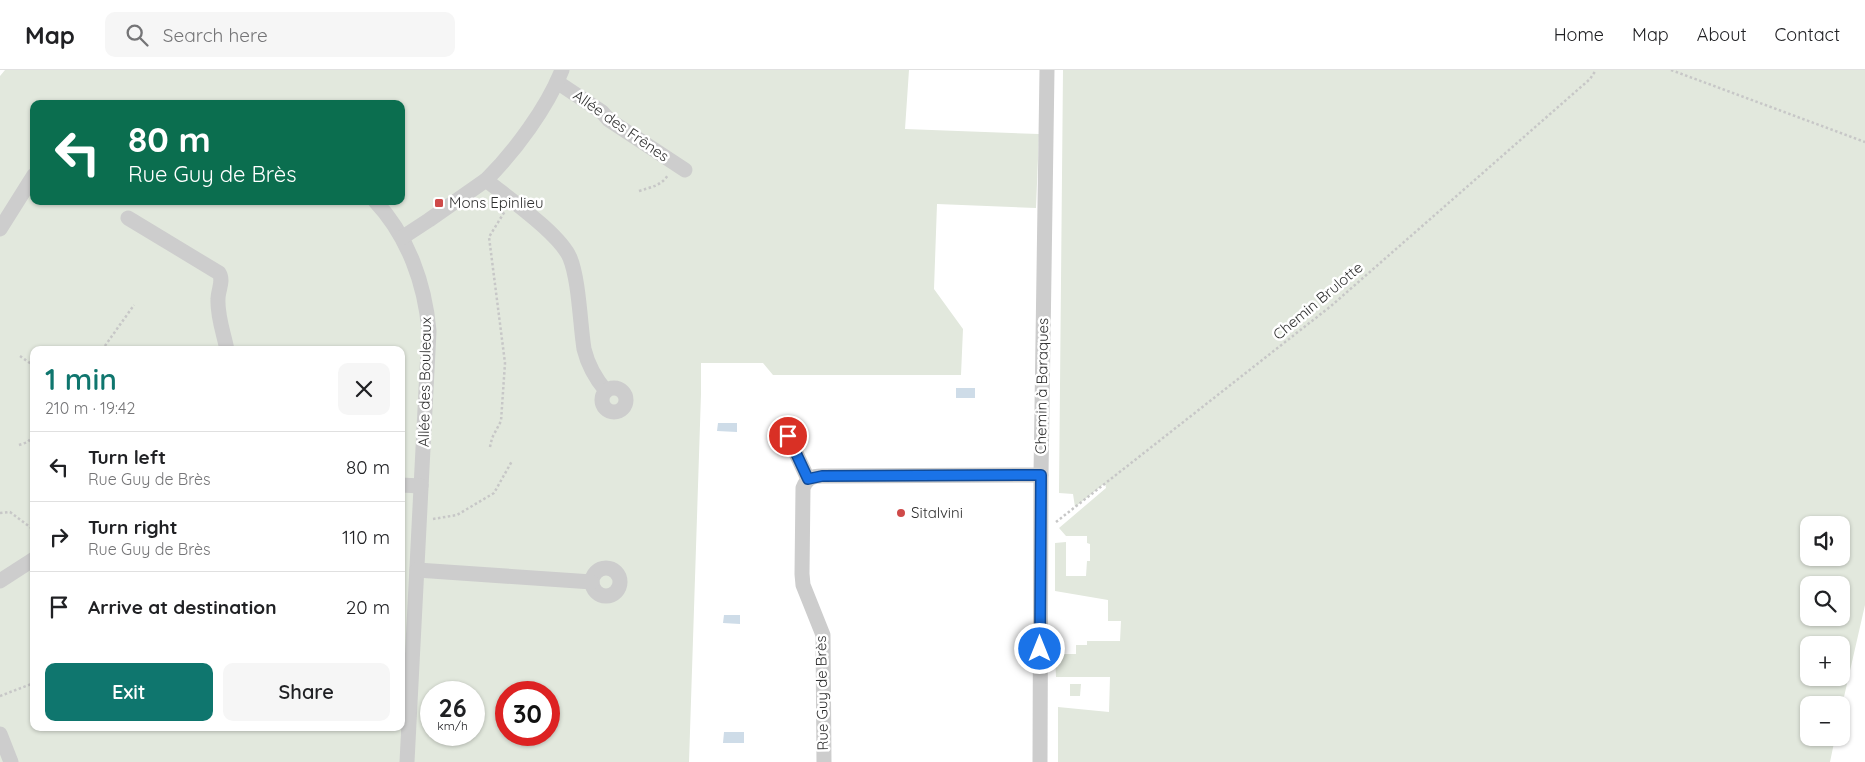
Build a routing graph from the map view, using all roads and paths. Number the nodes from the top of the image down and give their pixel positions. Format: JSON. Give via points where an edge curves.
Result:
{"nodes":[{"id":1,"x":1047,"y":70,"type":"edge"},
{"id":2,"x":1596,"y":70,"type":"edge"},
{"id":3,"x":1671,"y":70,"type":"edge"},
{"id":4,"x":560,"y":76,"type":"edge"},
{"id":5,"x":1865,"y":142,"type":"edge"},
{"id":6,"x":685,"y":170,"type":"dead end"},
{"id":7,"x":668,"y":174,"type":"dead end"},
{"id":8,"x":486,"y":180,"type":"junction"},
{"id":9,"x":30,"y":181,"type":"edge"},
{"id":10,"x":639,"y":191,"type":"dead end"},
{"id":11,"x":511,"y":201,"type":"junction"},
{"id":12,"x":379,"y":205,"type":"edge"},
{"id":13,"x":128,"y":218,"type":"dead end"},
{"id":14,"x":0,"y":229,"type":"edge"},
{"id":15,"x":403,"y":237,"type":"junction"},
{"id":16,"x":134,"y":305,"type":"dead end"},
{"id":17,"x":105,"y":346,"type":"edge"},
{"id":18,"x":226,"y":346,"type":"edge"},
{"id":19,"x":20,"y":356,"type":"dead end"},
{"id":20,"x":30,"y":363,"type":"edge"},
{"id":21,"x":606,"y":391,"type":"dead end"},
{"id":22,"x":788,"y":436,"type":"dead end"},
{"id":23,"x":30,"y":439,"type":"edge"},
{"id":24,"x":19,"y":445,"type":"dead end"},
{"id":25,"x":490,"y":447,"type":"dead end"},
{"id":26,"x":512,"y":462,"type":"dead end"},
{"id":27,"x":1041,"y":475,"type":"junction"},
{"id":28,"x":808,"y":479,"type":"junction"},
{"id":29,"x":405,"y":485,"type":"edge"},
{"id":30,"x":421,"y":486,"type":"junction"},
{"id":31,"x":0,"y":513,"type":"edge"},
{"id":32,"x":419,"y":520,"type":"junction"},
{"id":33,"x":30,"y":527,"type":"edge"},
{"id":34,"x":1041,"y":534,"type":"junction"},
{"id":35,"x":30,"y":562,"type":"edge"},
{"id":36,"x":417,"y":570,"type":"junction"},
{"id":37,"x":0,"y":581,"type":"edge"},
{"id":38,"x":592,"y":582,"type":"dead end"},
{"id":39,"x":30,"y":685,"type":"edge"},
{"id":40,"x":0,"y":696,"type":"edge"},
{"id":41,"x":0,"y":734,"type":"edge"},
{"id":42,"x":11,"y":762,"type":"edge"},
{"id":43,"x":407,"y":762,"type":"edge"},
{"id":44,"x":824,"y":762,"type":"edge"},
{"id":45,"x":1040,"y":762,"type":"edge"}],
"edges":[{"from":1,"to":27,"type":"street","name":"Chemin à Baraques"},
{"from":2,"to":34,"type":"path","name":"Chemin Brulotte","via":[[1590,79],[1331,306]]},
{"from":3,"to":5,"type":"path"},
{"from":4,"to":6,"type":"street","name":"Allée des Frênes","via":[[609,120]]},
{"from":4,"to":8,"type":"street","via":[[531,125]]},
{"from":7,"to":10,"type":"path","via":[[658,185]]},
{"from":8,"to":11,"type":"street"},
{"from":8,"to":15,"type":"street"},
{"from":9,"to":14,"type":"street"},
{"from":11,"to":21,"type":"street","via":[[566,250],[573,268],[587,362]]},
{"from":11,"to":25,"type":"path","via":[[490,237],[505,363],[501,422]]},
{"from":12,"to":15,"type":"street","name":"Allée des Bouleaux"},
{"from":13,"to":18,"type":"street","via":[[219,273],[218,302]]},
{"from":15,"to":30,"type":"street","name":"Allée des Bouleaux","via":[[422,288],[428,315]]},
{"from":16,"to":17,"type":"path"},
{"from":19,"to":20,"type":"path"},
{"from":22,"to":28,"type":"street"},
{"from":23,"to":24,"type":"path"},
{"from":26,"to":32,"type":"path","via":[[494,493],[486,498],[457,515]]},
{"from":27,"to":28,"type":"street","via":[[822,476]]},
{"from":27,"to":34,"type":"street","name":"Chemin à Baraques"},
{"from":28,"to":44,"type":"street","name":"Rue Guy de Brès","via":[[803,488],[802,574],[823,635]]},
{"from":29,"to":30,"type":"street"},
{"from":30,"to":32,"type":"street","name":"Allée des Bouleaux"},
{"from":31,"to":33,"type":"path","via":[[10,512]]},
{"from":32,"to":36,"type":"street","name":"Allée des Bouleaux"},
{"from":34,"to":45,"type":"street","name":"Chemin à Baraques"},
{"from":35,"to":37,"type":"street"},
{"from":36,"to":38,"type":"street"},
{"from":36,"to":43,"type":"street","name":"Allée des Bouleaux"},
{"from":39,"to":40,"type":"path"},
{"from":41,"to":42,"type":"street"}]}
